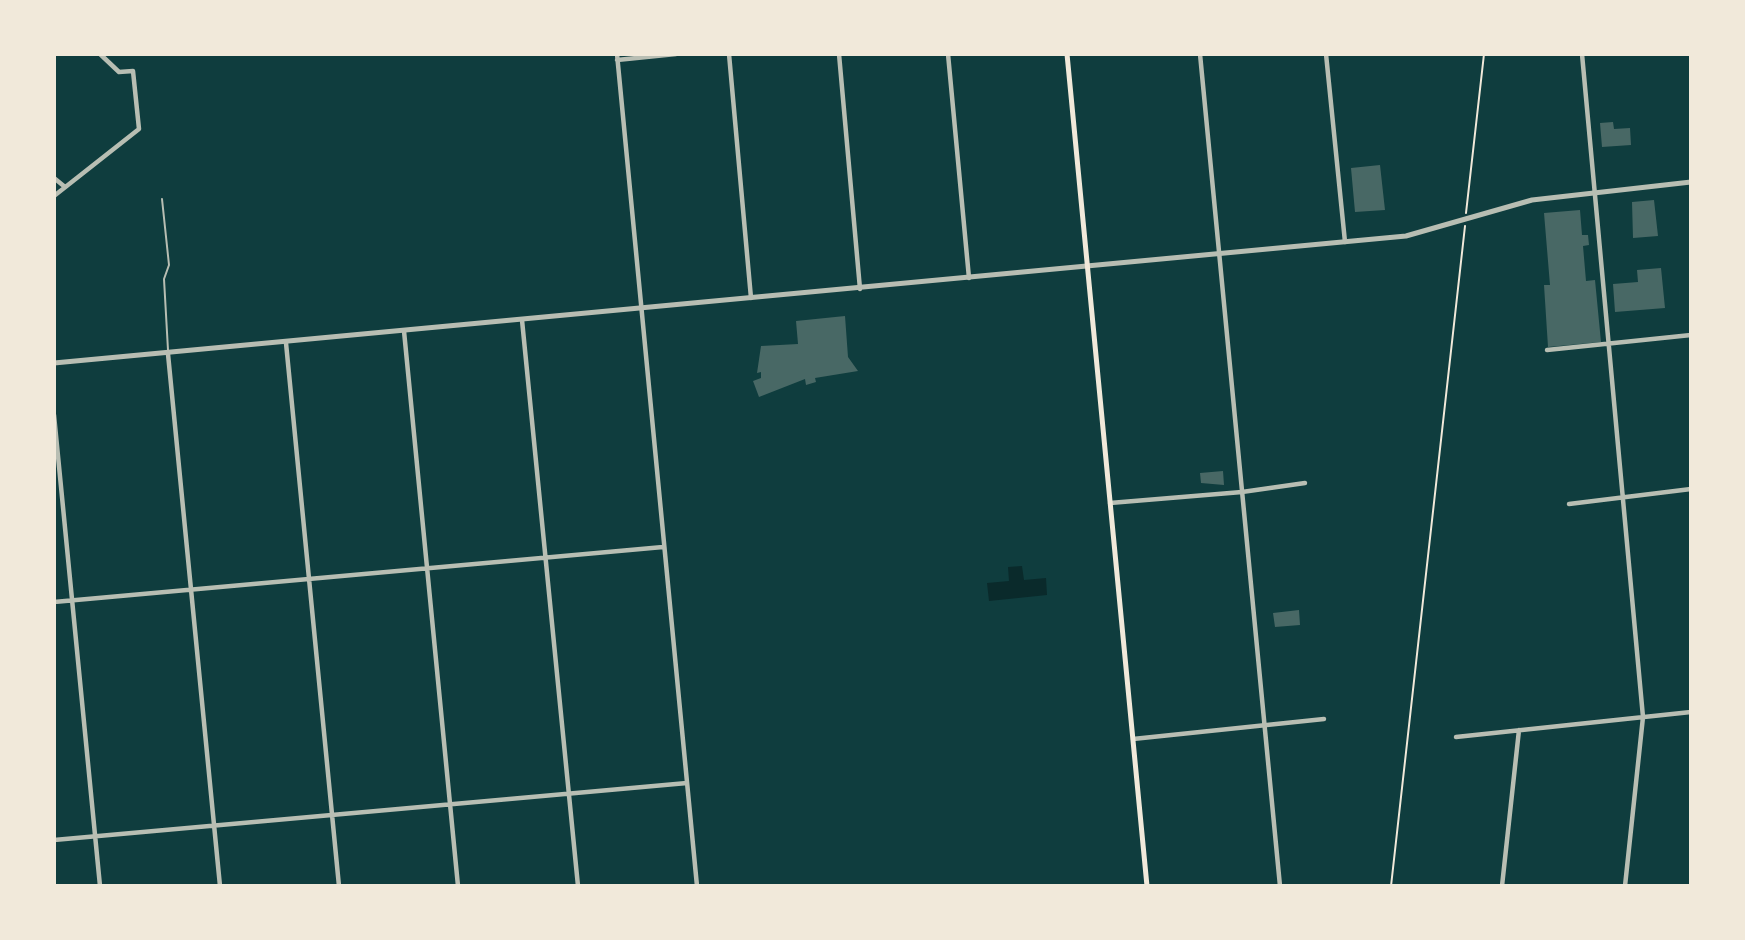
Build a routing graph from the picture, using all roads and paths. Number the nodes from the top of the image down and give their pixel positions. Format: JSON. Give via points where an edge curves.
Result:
{"nodes":[{"id":1,"x":100,"y":54,"type":"edge"},
{"id":2,"x":677,"y":54,"type":"edge"},
{"id":3,"x":729,"y":54,"type":"edge"},
{"id":4,"x":839,"y":54,"type":"edge"},
{"id":5,"x":948,"y":54,"type":"edge"},
{"id":6,"x":1067,"y":54,"type":"edge"},
{"id":7,"x":1200,"y":54,"type":"edge"},
{"id":8,"x":1326,"y":54,"type":"edge"},
{"id":9,"x":1484,"y":54,"type":"edge"},
{"id":10,"x":1583,"y":54,"type":"edge"},
{"id":11,"x":617,"y":57,"type":"edge"},
{"id":12,"x":54,"y":178,"type":"edge"},
{"id":13,"x":1691,"y":182,"type":"edge"},
{"id":14,"x":65,"y":187,"type":"junction"},
{"id":15,"x":1595,"y":193,"type":"junction"},
{"id":16,"x":54,"y":196,"type":"edge"},
{"id":17,"x":162,"y":199,"type":"dead end"},
{"id":18,"x":1466,"y":213,"type":"dead end"},
{"id":19,"x":1464,"y":228,"type":"dead end"},
{"id":20,"x":1345,"y":242,"type":"junction"},
{"id":21,"x":1219,"y":255,"type":"junction"},
{"id":22,"x":1087,"y":267,"type":"junction"},
{"id":23,"x":969,"y":278,"type":"junction"},
{"id":24,"x":860,"y":289,"type":"junction"},
{"id":25,"x":751,"y":298,"type":"junction"},
{"id":26,"x":641,"y":309,"type":"junction"},
{"id":27,"x":522,"y":320,"type":"junction"},
{"id":28,"x":404,"y":331,"type":"junction"},
{"id":29,"x":1691,"y":335,"type":"edge"},
{"id":30,"x":286,"y":343,"type":"junction"},
{"id":31,"x":1610,"y":343,"type":"junction"},
{"id":32,"x":1547,"y":350,"type":"dead end"},
{"id":33,"x":168,"y":354,"type":"junction"},
{"id":34,"x":54,"y":363,"type":"edge"},
{"id":35,"x":54,"y":415,"type":"edge"},
{"id":36,"x":1305,"y":483,"type":"dead end"},
{"id":37,"x":1691,"y":489,"type":"edge"},
{"id":38,"x":1242,"y":492,"type":"junction"},
{"id":39,"x":1623,"y":496,"type":"junction"},
{"id":40,"x":1110,"y":503,"type":"junction"},
{"id":41,"x":1569,"y":504,"type":"dead end"},
{"id":42,"x":663,"y":547,"type":"junction"},
{"id":43,"x":545,"y":558,"type":"junction"},
{"id":44,"x":427,"y":569,"type":"junction"},
{"id":45,"x":309,"y":579,"type":"junction"},
{"id":46,"x":191,"y":590,"type":"junction"},
{"id":47,"x":72,"y":600,"type":"junction"},
{"id":48,"x":54,"y":602,"type":"edge"},
{"id":49,"x":1691,"y":712,"type":"edge"},
{"id":50,"x":1643,"y":717,"type":"junction"},
{"id":51,"x":1324,"y":719,"type":"dead end"},
{"id":52,"x":1265,"y":726,"type":"junction"},
{"id":53,"x":1519,"y":730,"type":"junction"},
{"id":54,"x":1456,"y":737,"type":"dead end"},
{"id":55,"x":1133,"y":739,"type":"junction"},
{"id":56,"x":687,"y":783,"type":"junction"},
{"id":57,"x":569,"y":795,"type":"junction"},
{"id":58,"x":450,"y":805,"type":"junction"},
{"id":59,"x":332,"y":815,"type":"junction"},
{"id":60,"x":214,"y":825,"type":"junction"},
{"id":61,"x":96,"y":836,"type":"junction"},
{"id":62,"x":54,"y":840,"type":"edge"},
{"id":63,"x":100,"y":886,"type":"edge"},
{"id":64,"x":220,"y":886,"type":"edge"},
{"id":65,"x":339,"y":886,"type":"edge"},
{"id":66,"x":458,"y":886,"type":"edge"},
{"id":67,"x":578,"y":886,"type":"edge"},
{"id":68,"x":697,"y":886,"type":"edge"},
{"id":69,"x":1147,"y":886,"type":"edge"},
{"id":70,"x":1280,"y":886,"type":"edge"},
{"id":71,"x":1391,"y":886,"type":"edge"},
{"id":72,"x":1502,"y":886,"type":"edge"},
{"id":73,"x":1625,"y":886,"type":"edge"}],
"edges":[{"from":1,"to":14,"type":"street","via":[[119,72],[134,71],[139,129]]},
{"from":2,"to":11,"type":"street"},
{"from":3,"to":25,"type":"street"},
{"from":4,"to":24,"type":"street"},
{"from":5,"to":23,"type":"street"},
{"from":6,"to":22,"type":"main road"},
{"from":7,"to":21,"type":"street"},
{"from":8,"to":20,"type":"street"},
{"from":9,"to":18,"type":"path"},
{"from":10,"to":15,"type":"street"},
{"from":11,"to":26,"type":"street"},
{"from":12,"to":14,"type":"street"},
{"from":13,"to":15,"type":"street"},
{"from":14,"to":16,"type":"street"},
{"from":15,"to":20,"type":"street","via":[[1532,200],[1415,234]]},
{"from":15,"to":31,"type":"street"},
{"from":17,"to":33,"type":"lane","via":[[169,265],[164,279]]},
{"from":19,"to":71,"type":"path"},
{"from":20,"to":21,"type":"street"},
{"from":21,"to":22,"type":"street"},
{"from":21,"to":38,"type":"street"},
{"from":22,"to":23,"type":"street"},
{"from":22,"to":40,"type":"main road"},
{"from":23,"to":24,"type":"street"},
{"from":24,"to":25,"type":"street"},
{"from":25,"to":26,"type":"street"},
{"from":26,"to":27,"type":"street"},
{"from":26,"to":42,"type":"street"},
{"from":27,"to":28,"type":"street"},
{"from":27,"to":43,"type":"street"},
{"from":28,"to":30,"type":"street"},
{"from":28,"to":44,"type":"street"},
{"from":29,"to":31,"type":"street"},
{"from":30,"to":33,"type":"street"},
{"from":30,"to":45,"type":"street"},
{"from":31,"to":32,"type":"street"},
{"from":31,"to":39,"type":"street"},
{"from":33,"to":34,"type":"street"},
{"from":33,"to":46,"type":"street"},
{"from":35,"to":47,"type":"street"},
{"from":36,"to":38,"type":"street"},
{"from":37,"to":39,"type":"street"},
{"from":38,"to":40,"type":"street"},
{"from":38,"to":52,"type":"street"},
{"from":39,"to":41,"type":"street"},
{"from":39,"to":50,"type":"street"},
{"from":40,"to":55,"type":"main road"},
{"from":42,"to":43,"type":"street"},
{"from":42,"to":56,"type":"street"},
{"from":43,"to":44,"type":"street"},
{"from":43,"to":57,"type":"street"},
{"from":44,"to":45,"type":"street"},
{"from":44,"to":58,"type":"street"},
{"from":45,"to":46,"type":"street"},
{"from":45,"to":59,"type":"street"},
{"from":46,"to":47,"type":"street"},
{"from":46,"to":60,"type":"street"},
{"from":47,"to":48,"type":"street"},
{"from":47,"to":61,"type":"street"},
{"from":49,"to":50,"type":"street"},
{"from":50,"to":53,"type":"street"},
{"from":50,"to":73,"type":"street"},
{"from":51,"to":52,"type":"street"},
{"from":52,"to":55,"type":"street"},
{"from":52,"to":70,"type":"street"},
{"from":53,"to":54,"type":"street"},
{"from":53,"to":72,"type":"street"},
{"from":55,"to":69,"type":"main road"},
{"from":56,"to":57,"type":"street"},
{"from":56,"to":68,"type":"street"},
{"from":57,"to":58,"type":"street"},
{"from":57,"to":67,"type":"street"},
{"from":58,"to":59,"type":"street"},
{"from":58,"to":66,"type":"street"},
{"from":59,"to":60,"type":"street"},
{"from":59,"to":65,"type":"street"},
{"from":60,"to":61,"type":"street"},
{"from":60,"to":64,"type":"street"},
{"from":61,"to":62,"type":"street"},
{"from":61,"to":63,"type":"street"}]}
